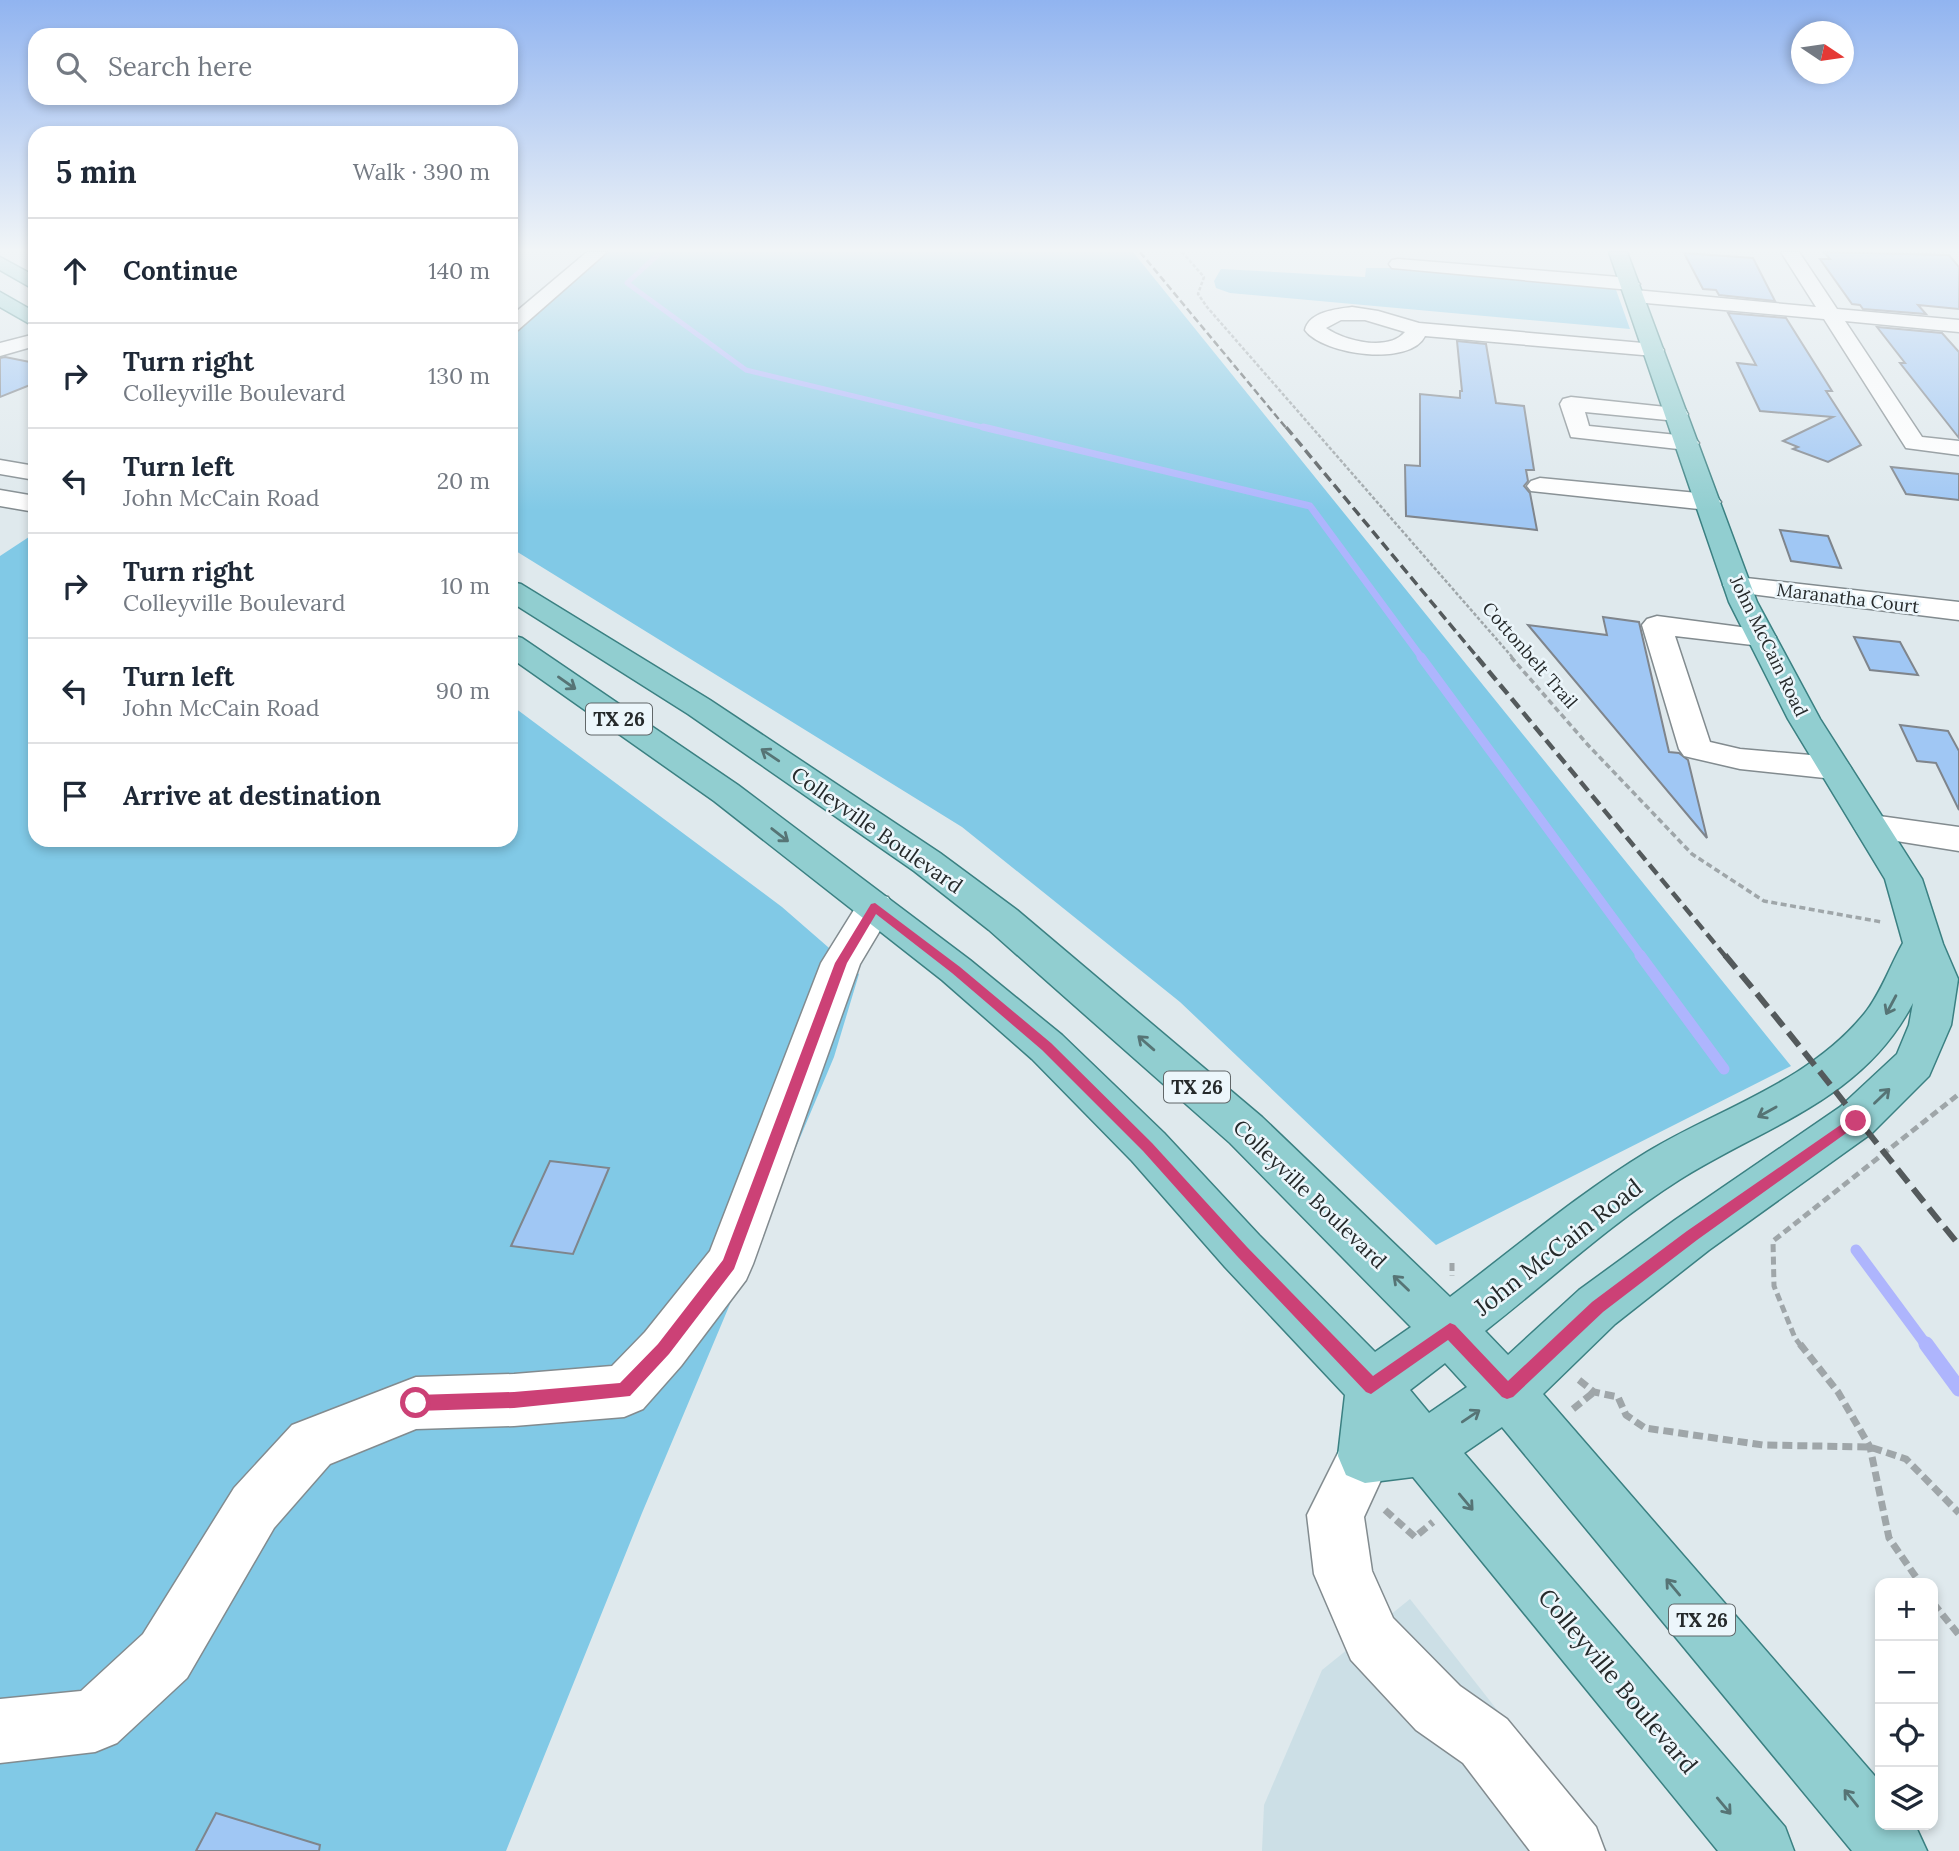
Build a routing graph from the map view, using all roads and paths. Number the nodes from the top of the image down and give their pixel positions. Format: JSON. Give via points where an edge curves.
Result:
{"nodes":[{"id":1,"x":1234,"y":338,"type":"edge"},
{"id":2,"x":1522,"y":338,"type":"edge"},
{"id":3,"x":1650,"y":338,"type":"edge"},
{"id":4,"x":1848,"y":338,"type":"edge"},
{"id":5,"x":28,"y":342,"type":"edge"},
{"id":6,"x":1654,"y":350,"type":"junction"},
{"id":7,"x":0,"y":351,"type":"edge"},
{"id":8,"x":1677,"y":414,"type":"junction"},
{"id":9,"x":1687,"y":443,"type":"junction"},
{"id":10,"x":1959,"y":448,"type":"edge"},
{"id":11,"x":0,"y":467,"type":"edge"},
{"id":12,"x":28,"y":472,"type":"edge"},
{"id":13,"x":1540,"y":486,"type":"dead end"},
{"id":14,"x":0,"y":498,"type":"edge"},
{"id":15,"x":1708,"y":502,"type":"junction"},
{"id":16,"x":28,"y":503,"type":"edge"},
{"id":17,"x":1737,"y":585,"type":"junction"},
{"id":18,"x":518,"y":594,"type":"edge"},
{"id":19,"x":1959,"y":611,"type":"edge"},
{"id":20,"x":1761,"y":637,"type":"junction"},
{"id":21,"x":518,"y":649,"type":"edge"},
{"id":22,"x":1834,"y":768,"type":"junction"},
{"id":23,"x":1872,"y":827,"type":"junction"},
{"id":24,"x":1959,"y":839,"type":"edge"},
{"id":25,"x":875,"y":907,"type":"junction"},
{"id":26,"x":1921,"y":937,"type":"junction"},
{"id":27,"x":1959,"y":1094,"type":"edge"},
{"id":28,"x":1450,"y":1331,"type":"junction"},
{"id":29,"x":1371,"y":1386,"type":"junction"},
{"id":30,"x":1525,"y":1412,"type":"junction"},
{"id":31,"x":1870,"y":1447,"type":"junction"},
{"id":32,"x":1422,"y":1449,"type":"junction"},
{"id":33,"x":1365,"y":1456,"type":"junction"},
{"id":34,"x":1463,"y":1498,"type":"junction"},
{"id":35,"x":1959,"y":1513,"type":"edge"},
{"id":36,"x":1415,"y":1537,"type":"dead end"},
{"id":37,"x":1917,"y":1578,"type":"edge"},
{"id":38,"x":1938,"y":1609,"type":"edge"},
{"id":39,"x":1959,"y":1635,"type":"edge"},
{"id":40,"x":0,"y":1731,"type":"edge"},
{"id":41,"x":1572,"y":1851,"type":"edge"},
{"id":42,"x":1762,"y":1851,"type":"edge"},
{"id":43,"x":1894,"y":1851,"type":"edge"}],
"edges":[{"from":1,"to":26,"type":"path","name":"Cottonbelt Trail","via":[[1588,746],[1692,854],[1764,901]]},
{"from":2,"to":6,"type":"street"},
{"from":3,"to":6,"type":"main road","name":"John McCain Road"},
{"from":4,"to":10,"type":"street","via":[[1914,443]]},
{"from":5,"to":7,"type":"street"},
{"from":6,"to":8,"type":"main road","name":"John McCain Road"},
{"from":8,"to":9,"type":"main road","name":"John McCain Road"},
{"from":8,"to":9,"type":"street","via":[[1571,404],[1579,432]]},
{"from":9,"to":15,"type":"main road","name":"John McCain Road"},
{"from":11,"to":12,"type":"street"},
{"from":13,"to":15,"type":"street"},
{"from":14,"to":16,"type":"street"},
{"from":15,"to":17,"type":"main road","name":"John McCain Road"},
{"from":17,"to":19,"type":"street","name":"Maranatha Court"},
{"from":17,"to":20,"type":"main road","name":"John McCain Road"},
{"from":28,"to":18,"type":"main road","name":"Colleyville Boulevard","number":"TX 26","one_way":true,"via":[[1246,1130],[1003,920],[928,862],[699,707]]},
{"from":20,"to":22,"type":"main road","name":"John McCain Road"},
{"from":20,"to":22,"type":"street","via":[[1657,625],[1696,749],[1740,759]]},
{"from":21,"to":25,"type":"main road","name":"Colleyville Boulevard","number":"TX 26","one_way":true,"via":[[726,793]]},
{"from":22,"to":23,"type":"main road","name":"John McCain Road"},
{"from":23,"to":24,"type":"street"},
{"from":23,"to":26,"type":"main road","name":"John McCain Road","via":[[1903,879]]},
{"from":25,"to":29,"type":"main road","name":"Colleyville Boulevard","number":"TX 26","via":[[1047,1047],[1148,1147]]},
{"from":25,"to":40,"type":"street","via":[[841,963],[729,1264],[624,1391],[416,1403],[311,1444],[254,1508],[165,1656],[95,1721]]},
{"from":26,"to":28,"type":"main road","name":"John McCain Road","one_way":true,"via":[[1892,1007],[1827,1078],[1636,1184]]},
{"from":30,"to":26,"type":"main road","name":"John McCain Road","one_way":true,"via":[[1597,1307],[1856,1121],[1914,1064],[1930,1025],[1938,979]]},
{"from":27,"to":31,"type":"path","via":[[1773,1241],[1773,1286],[1796,1338],[1838,1392]]},
{"from":28,"to":29,"type":"main road","name":"John McCain Road"},
{"from":28,"to":30,"type":"main road","name":"Colleyville Boulevard","number":"TX 26"},
{"from":29,"to":32,"type":"main road","name":"Colleyville Boulevard","number":"TX 26"},
{"from":29,"to":33,"type":"main road"},
{"from":30,"to":31,"type":"path","via":[[1594,1392],[1618,1397],[1626,1415],[1645,1429],[1763,1445]]},
{"from":32,"to":30,"type":"main road","name":"John McCain Road","one_way":true},
{"from":43,"to":30,"type":"main road","name":"Colleyville Boulevard","number":"TX 26","one_way":true},
{"from":31,"to":35,"type":"path","via":[[1906,1459]]},
{"from":31,"to":37,"type":"path","via":[[1889,1538]]},
{"from":32,"to":33,"type":"main road","name":"John McCain Road"},
{"from":32,"to":34,"type":"main road","name":"Colleyville Boulevard","number":"TX 26"},
{"from":33,"to":41,"type":"street","via":[[1335,1516],[1343,1574],[1372,1639],[1438,1708],[1485,1741]]},
{"from":34,"to":36,"type":"path"},
{"from":34,"to":42,"type":"main road","name":"Colleyville Boulevard","number":"TX 26","one_way":true},
{"from":38,"to":39,"type":"path"}]}
